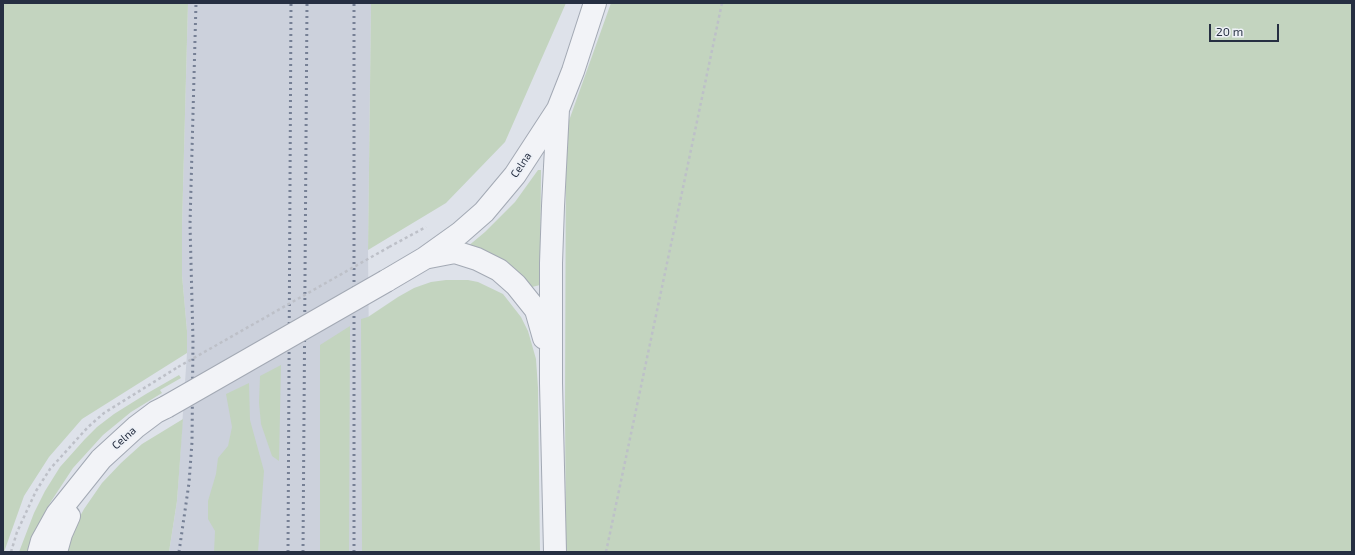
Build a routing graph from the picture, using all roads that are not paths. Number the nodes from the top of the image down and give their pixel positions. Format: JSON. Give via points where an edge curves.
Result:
{"nodes":[{"id":1,"x":595,"y":3,"type":"edge"},
{"id":2,"x":558,"y":109,"type":"junction"},
{"id":3,"x":425,"y":258,"type":"junction"},
{"id":4,"x":551,"y":382,"type":"junction"},
{"id":5,"x":87,"y":476,"type":"junction"},
{"id":6,"x":39,"y":552,"type":"edge"},
{"id":7,"x":56,"y":552,"type":"edge"},
{"id":8,"x":555,"y":552,"type":"edge"}],
"edges":[{"from":1,"to":2,"type":"street","name":"Celna"},
{"from":2,"to":3,"type":"street","name":"Celna","via":[[515,175],[484,212]]},
{"from":2,"to":4,"type":"street","via":[[553,206]]},
{"from":3,"to":4,"type":"street","via":[[455,252],[499,270],[516,285],[536,310],[545,342]]},
{"from":3,"to":5,"type":"street","name":"Celna","bridge":true,"via":[[156,412],[116,444]]},
{"from":4,"to":8,"type":"street"},
{"from":5,"to":6,"type":"street","name":"Celna","via":[[57,514]]},
{"from":5,"to":7,"type":"street","name":"Celna","via":[[61,534]]}]}
